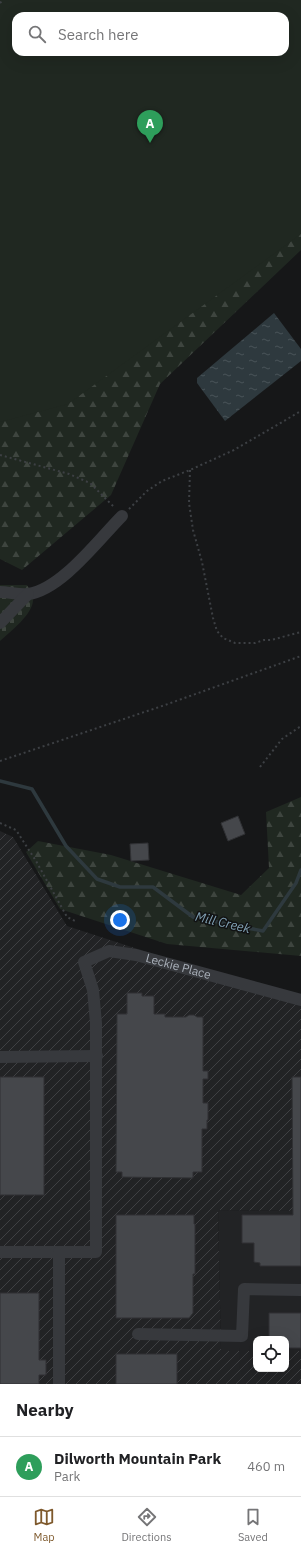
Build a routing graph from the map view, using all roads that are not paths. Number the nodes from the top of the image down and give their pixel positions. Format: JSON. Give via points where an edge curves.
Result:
{"nodes":[{"id":1,"x":122,"y":516,"type":"road end"},
{"id":2,"x":0,"y":592,"type":"edge"},
{"id":3,"x":28,"y":594,"type":"junction"},
{"id":4,"x":0,"y":623,"type":"edge"},
{"id":5,"x":301,"y":1000,"type":"edge"},
{"id":6,"x":97,"y":1056,"type":"junction"},
{"id":7,"x":0,"y":1057,"type":"edge"},
{"id":8,"x":0,"y":1252,"type":"edge"},
{"id":9,"x":59,"y":1252,"type":"junction"},
{"id":10,"x":301,"y":1290,"type":"edge"},
{"id":11,"x":138,"y":1334,"type":"dead end"},
{"id":12,"x":60,"y":1384,"type":"edge"}],
"edges":[{"from":1,"to":3,"type":"street","via":[[68,573],[47,588]]},
{"from":2,"to":3,"type":"street"},
{"from":3,"to":4,"type":"street"},
{"from":5,"to":6,"type":"street","name":"Leckie Place","via":[[136,955],[109,951],[84,962],[93,990]]},
{"from":6,"to":7,"type":"street"},
{"from":6,"to":9,"type":"street","via":[[96,1252]]},
{"from":8,"to":9,"type":"street"},
{"from":9,"to":12,"type":"street"},
{"from":10,"to":11,"type":"street","via":[[244,1290],[242,1336]]}]}
